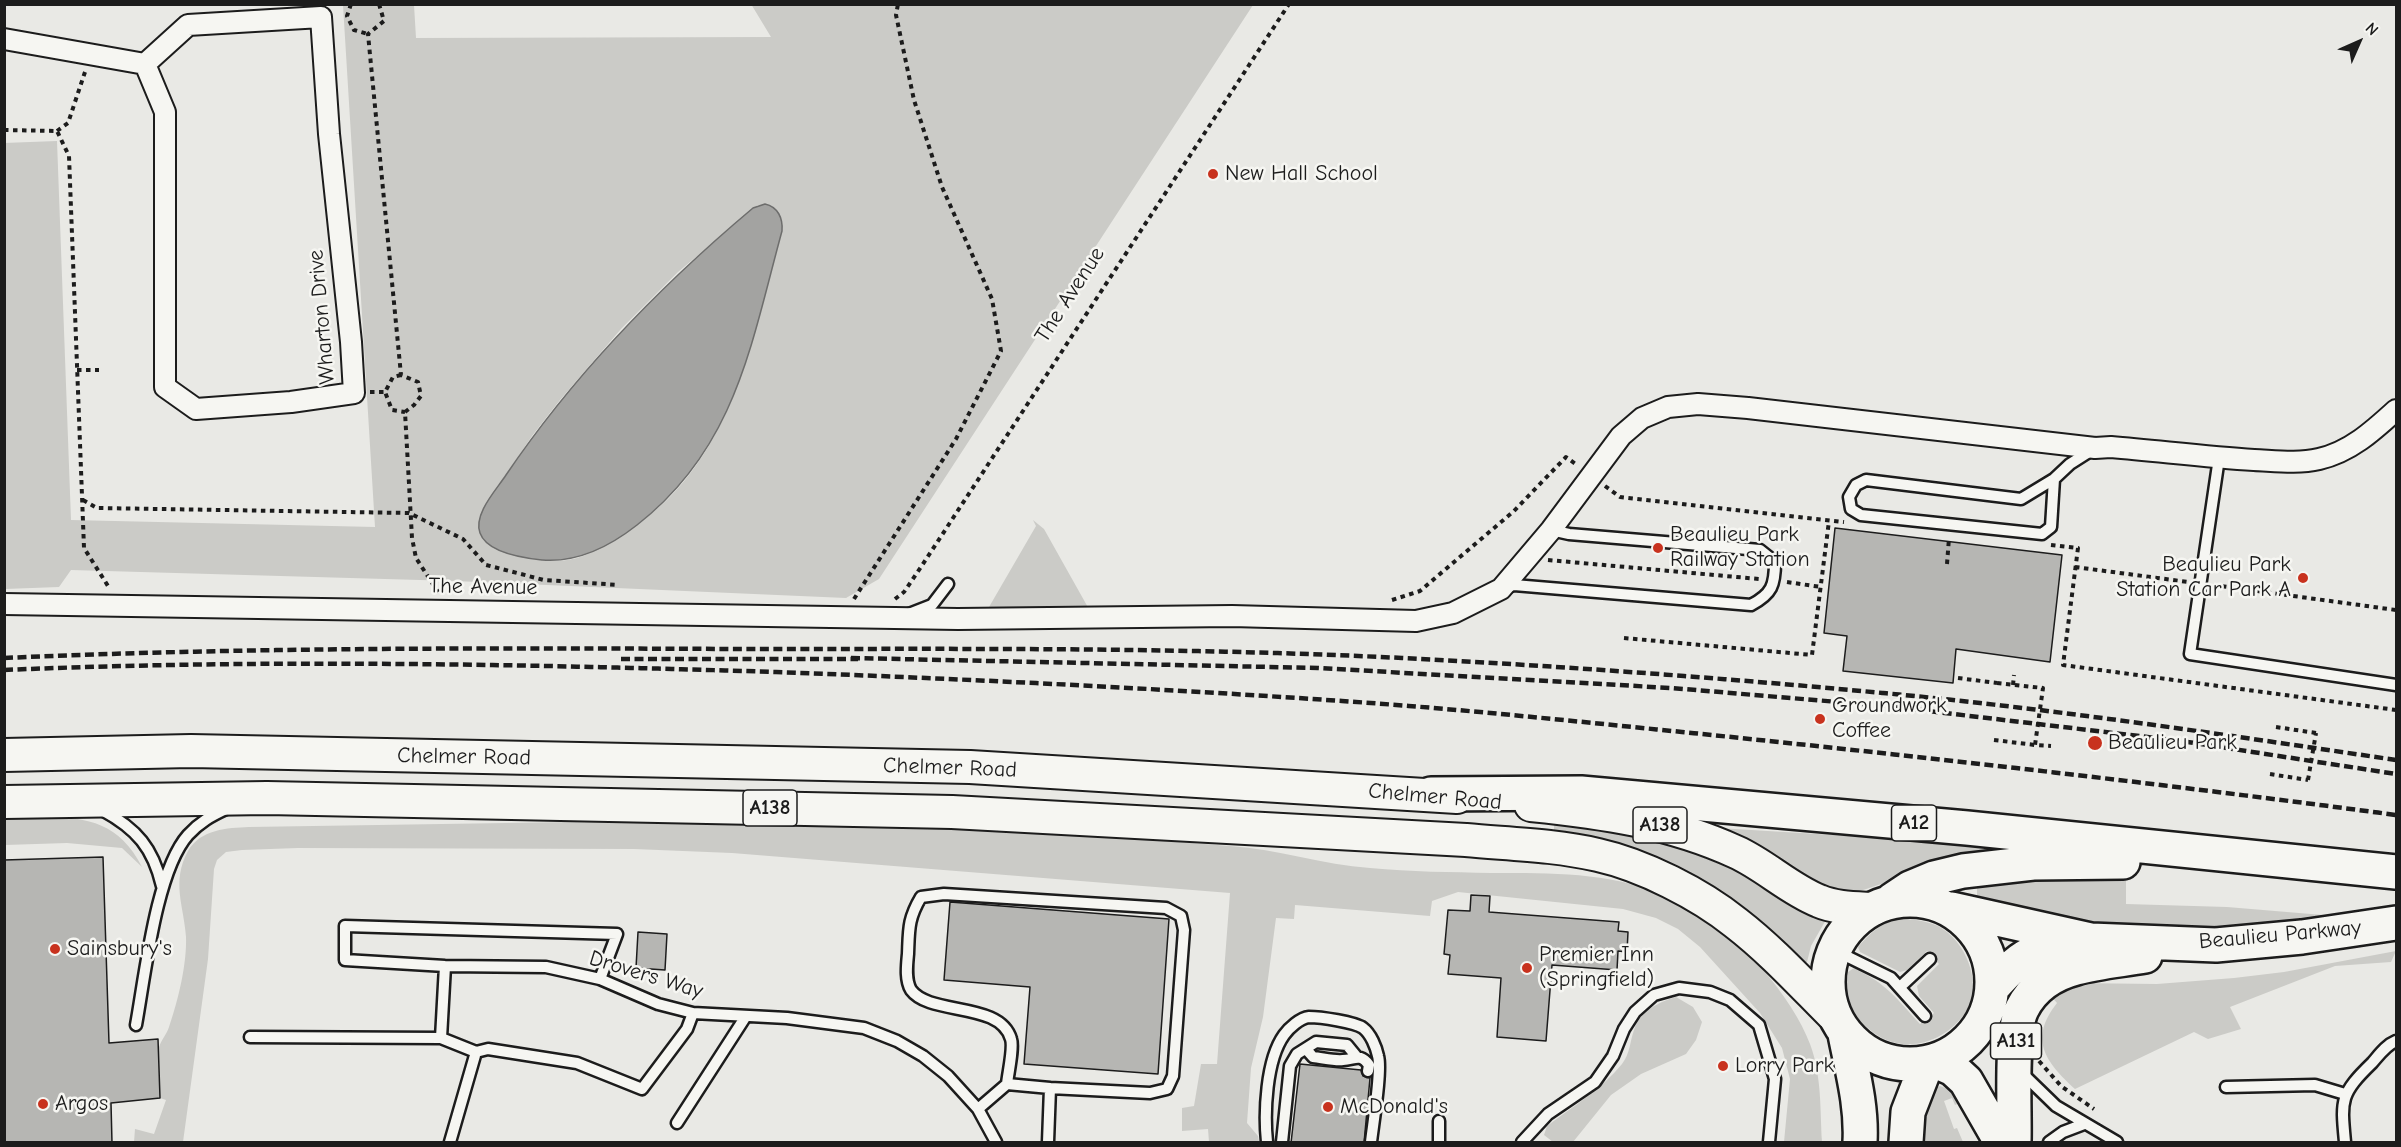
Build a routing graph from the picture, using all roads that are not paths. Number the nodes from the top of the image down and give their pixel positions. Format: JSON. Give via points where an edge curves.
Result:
{"nodes":[{"id":1,"x":321,"y":11,"type":"edge"},
{"id":2,"x":4,"y":39,"type":"edge"},
{"id":3,"x":145,"y":64,"type":"junction"},
{"id":4,"x":2397,"y":410,"type":"edge"},
{"id":5,"x":2095,"y":448,"type":"junction"},
{"id":6,"x":2218,"y":458,"type":"junction"},
{"id":7,"x":2054,"y":479,"type":"junction"},
{"id":8,"x":1551,"y":530,"type":"junction"},
{"id":9,"x":948,"y":584,"type":"dead end"},
{"id":10,"x":1500,"y":589,"type":"junction"},
{"id":11,"x":4,"y":604,"type":"edge"},
{"id":12,"x":903,"y":616,"type":"junction"},
{"id":13,"x":2397,"y":686,"type":"edge"},
{"id":14,"x":4,"y":755,"type":"edge"},
{"id":15,"x":1431,"y":794,"type":"junction"},
{"id":16,"x":267,"y":798,"type":"junction"},
{"id":17,"x":86,"y":800,"type":"junction"},
{"id":18,"x":4,"y":802,"type":"edge"},
{"id":19,"x":2397,"y":872,"type":"edge"},
{"id":20,"x":2397,"y":885,"type":"edge"},
{"id":21,"x":162,"y":887,"type":"junction"},
{"id":22,"x":1882,"y":904,"type":"junction"},
{"id":23,"x":1948,"y":908,"type":"junction"},
{"id":24,"x":2397,"y":923,"type":"edge"},
{"id":25,"x":2091,"y":940,"type":"junction"},
{"id":26,"x":2216,"y":945,"type":"junction"},
{"id":27,"x":1836,"y":951,"type":"junction"},
{"id":28,"x":1930,"y":959,"type":"dead end"},
{"id":29,"x":445,"y":966,"type":"junction"},
{"id":30,"x":600,"y":979,"type":"junction"},
{"id":31,"x":1900,"y":987,"type":"junction"},
{"id":32,"x":1989,"y":1000,"type":"junction"},
{"id":33,"x":693,"y":1013,"type":"junction"},
{"id":34,"x":746,"y":1016,"type":"junction"},
{"id":35,"x":1925,"y":1016,"type":"dead end"},
{"id":36,"x":1838,"y":1024,"type":"junction"},
{"id":37,"x":136,"y":1025,"type":"dead end"},
{"id":38,"x":250,"y":1037,"type":"dead end"},
{"id":39,"x":441,"y":1038,"type":"junction"},
{"id":40,"x":2397,"y":1041,"type":"edge"},
{"id":41,"x":476,"y":1052,"type":"junction"},
{"id":42,"x":2026,"y":1061,"type":"junction"},
{"id":43,"x":1931,"y":1062,"type":"junction"},
{"id":44,"x":1368,"y":1071,"type":"dead end"},
{"id":45,"x":1007,"y":1084,"type":"junction"},
{"id":46,"x":2226,"y":1087,"type":"dead end"},
{"id":47,"x":1050,"y":1088,"type":"junction"},
{"id":48,"x":2345,"y":1094,"type":"junction"},
{"id":49,"x":978,"y":1109,"type":"junction"},
{"id":50,"x":1439,"y":1121,"type":"dead end"},
{"id":51,"x":677,"y":1123,"type":"dead end"},
{"id":52,"x":2084,"y":1124,"type":"junction"},
{"id":53,"x":450,"y":1143,"type":"edge"},
{"id":54,"x":996,"y":1143,"type":"edge"},
{"id":55,"x":1048,"y":1143,"type":"edge"},
{"id":56,"x":1267,"y":1143,"type":"edge"},
{"id":57,"x":1282,"y":1143,"type":"edge"},
{"id":58,"x":1371,"y":1143,"type":"edge"},
{"id":59,"x":1439,"y":1143,"type":"edge"},
{"id":60,"x":1522,"y":1143,"type":"edge"},
{"id":61,"x":1769,"y":1143,"type":"edge"},
{"id":62,"x":1860,"y":1143,"type":"edge"},
{"id":63,"x":1905,"y":1143,"type":"edge"},
{"id":64,"x":2001,"y":1143,"type":"edge"},
{"id":65,"x":2013,"y":1143,"type":"edge"},
{"id":66,"x":2049,"y":1143,"type":"edge"},
{"id":67,"x":2117,"y":1143,"type":"edge"},
{"id":68,"x":2345,"y":1143,"type":"edge"}],
"edges":[{"from":1,"to":3,"type":"street","name":"Wharton Drive","via":[[188,25]]},
{"from":1,"to":3,"type":"street","name":"Wharton Drive","via":[[354,393],[196,409],[165,387],[165,112]]},
{"from":2,"to":3,"type":"street"},
{"from":4,"to":6,"type":"street","via":[[2351,446],[2319,459],[2298,462]]},
{"from":5,"to":6,"type":"street"},
{"from":5,"to":7,"type":"lane"},
{"from":5,"to":8,"type":"street","via":[[1834,416],[1698,404],[1668,407],[1642,418],[1621,436]]},
{"from":6,"to":13,"type":"lane","via":[[2190,654]]},
{"from":7,"to":7,"type":"lane","via":[[2051,527],[2042,534],[1861,515],[1851,509],[1849,497],[1856,485],[1866,480],[2021,498]]},
{"from":8,"to":10,"type":"street"},
{"from":8,"to":10,"type":"lane","via":[[1760,550],[1775,562],[1775,580],[1765,598],[1752,605],[1514,585]]},
{"from":9,"to":12,"type":"lane","name":"The Avenue","via":[[932,605]]},
{"from":10,"to":12,"type":"street","via":[[1454,613],[1416,621],[1232,616]]},
{"from":11,"to":12,"type":"street","name":"The Avenue"},
{"from":14,"to":15,"type":"main road","name":"Chelmer Road","number":"A138","via":[[190,751],[970,767]]},
{"from":15,"to":19,"type":"highway","number":"A12","via":[[1581,792]]},
{"from":15,"to":22,"type":"main road","name":"Chelmer Road","number":"A138","via":[[1643,820],[1738,852],[1818,901],[1842,907]]},
{"from":16,"to":17,"type":"main road","name":"Chelmer Road","number":"A138"},
{"from":16,"to":21,"type":"lane","via":[[226,809],[204,820],[186,837]]},
{"from":16,"to":36,"type":"main road","name":"Chelmer Road","number":"A138","via":[[952,812],[1466,840],[1598,855],[1665,880],[1734,921]]},
{"from":17,"to":18,"type":"main road","name":"Chelmer Road","number":"A138"},
{"from":17,"to":21,"type":"lane","via":[[139,836],[156,862]]},
{"from":20,"to":22,"type":"highway","via":[[2095,861],[2032,863],[1934,878]]},
{"from":21,"to":37,"type":"lane"},
{"from":22,"to":23,"type":"highway","via":[[1914,899]]},
{"from":22,"to":27,"type":"highway","via":[[1847,930]]},
{"from":23,"to":25,"type":"highway","name":"Beaulieu Parkway","number":"A131"},
{"from":23,"to":32,"type":"highway","via":[[1982,941],[1991,969]]},
{"from":24,"to":26,"type":"highway","name":"Beaulieu Parkway","number":"A131"},
{"from":25,"to":26,"type":"highway","name":"Beaulieu Parkway","number":"A131"},
{"from":25,"to":32,"type":"highway","name":"Beaulieu Parkway","number":"A131","via":[[2038,949],[2016,961]]},
{"from":26,"to":42,"type":"highway","number":"A131","via":[[2076,968],[2044,981],[2022,1010],[2016,1036]]},
{"from":27,"to":31,"type":"lane","via":[[1891,978]]},
{"from":27,"to":36,"type":"highway","via":[[1828,984]]},
{"from":28,"to":31,"type":"lane"},
{"from":29,"to":30,"type":"lane","name":"Drovers Way","via":[[546,967]]},
{"from":29,"to":30,"type":"lane","name":"Drovers Way","via":[[345,960],[345,926],[617,934]]},
{"from":29,"to":39,"type":"lane"},
{"from":30,"to":33,"type":"lane","name":"Drovers Way","via":[[658,1004]]},
{"from":31,"to":35,"type":"lane"},
{"from":32,"to":43,"type":"highway","via":[[1974,1033]]},
{"from":32,"to":65,"type":"highway","number":"A131","via":[[1996,1078]]},
{"from":33,"to":34,"type":"lane","name":"Drovers Way"},
{"from":33,"to":41,"type":"lane","via":[[687,1029],[642,1089],[577,1063],[488,1049]]},
{"from":34,"to":49,"type":"lane","name":"Drovers Way","via":[[864,1028],[897,1041],[948,1076]]},
{"from":34,"to":51,"type":"lane"},
{"from":36,"to":43,"type":"highway","via":[[1865,1052],[1896,1062]]},
{"from":36,"to":62,"type":"highway","via":[[1857,1092]]},
{"from":38,"to":39,"type":"lane"},
{"from":39,"to":41,"type":"lane"},
{"from":40,"to":48,"type":"lane","via":[[2364,1070]]},
{"from":41,"to":53,"type":"lane"},
{"from":42,"to":52,"type":"lane","via":[[2056,1106]]},
{"from":42,"to":65,"type":"highway","number":"A131"},
{"from":43,"to":63,"type":"highway","via":[[1908,1112]]},
{"from":43,"to":64,"type":"highway","number":"A131","via":[[1953,1069],[1966,1081]]},
{"from":44,"to":57,"type":"lane","via":[[1364,1058],[1356,1056],[1347,1045],[1316,1042],[1297,1054],[1290,1066]]},
{"from":45,"to":47,"type":"lane"},
{"from":45,"to":47,"type":"lane","via":[[1011,1039],[1002,1025],[981,1014],[921,998],[910,989],[910,915],[921,897],[944,894],[1166,908],[1181,916],[1184,930],[1173,1076],[1167,1089],[1150,1093]]},
{"from":45,"to":49,"type":"lane"},
{"from":46,"to":48,"type":"lane","via":[[2315,1085]]},
{"from":47,"to":55,"type":"lane"},
{"from":48,"to":68,"type":"lane"},
{"from":49,"to":54,"type":"lane","name":"Drovers Way"},
{"from":50,"to":59,"type":"lane"},
{"from":52,"to":66,"type":"lane","via":[[2063,1131]]},
{"from":52,"to":67,"type":"lane"},
{"from":56,"to":58,"type":"lane","via":[[1267,1098],[1273,1055],[1291,1027],[1307,1017],[1362,1027],[1371,1038],[1379,1058]]},
{"from":60,"to":61,"type":"lane","via":[[1548,1114],[1594,1082],[1613,1056],[1635,1012],[1654,995],[1679,988],[1710,992],[1730,1000],[1759,1025],[1775,1079]]}]}
